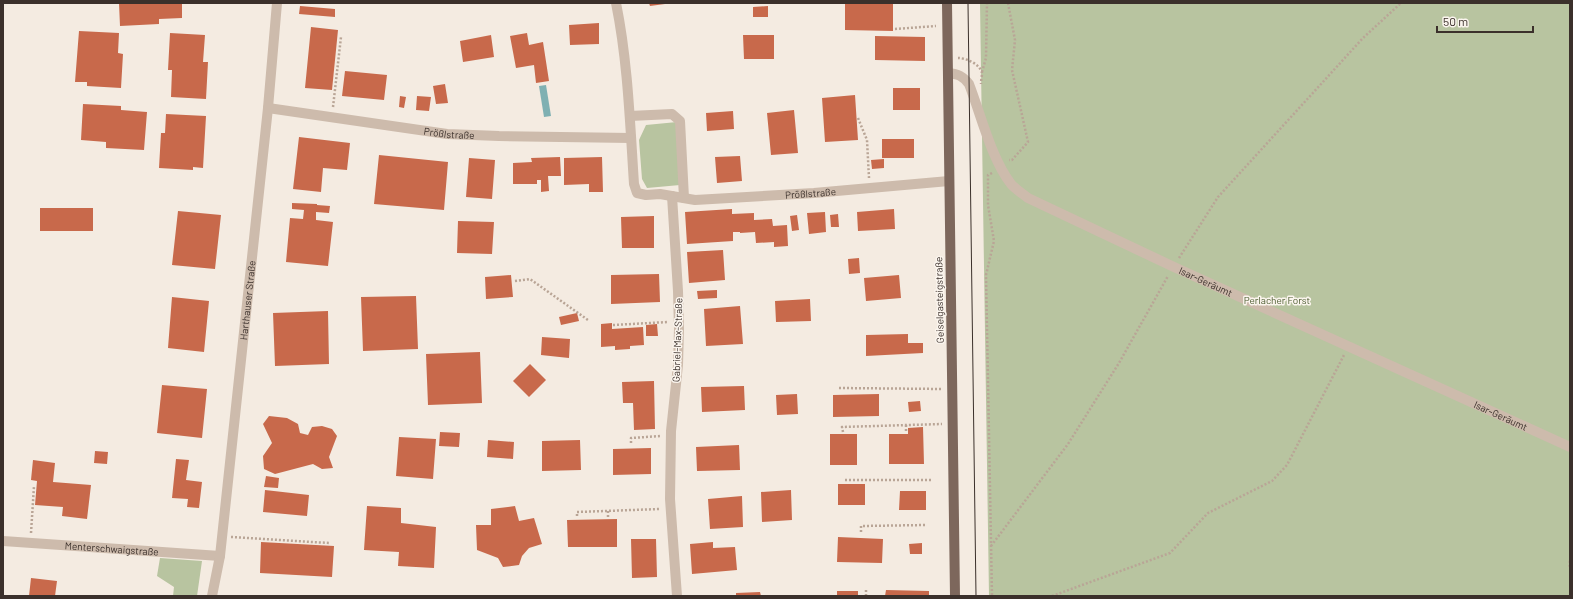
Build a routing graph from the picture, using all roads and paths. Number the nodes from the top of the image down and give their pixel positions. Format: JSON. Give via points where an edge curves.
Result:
{"nodes":[{"id":1,"x":277,"y":3,"type":"edge"},
{"id":2,"x":616,"y":3,"type":"edge"},
{"id":3,"x":947,"y":3,"type":"edge"},
{"id":4,"x":988,"y":3,"type":"edge"},
{"id":5,"x":1008,"y":3,"type":"edge"},
{"id":6,"x":948,"y":25,"type":"junction"},
{"id":7,"x":895,"y":29,"type":"dead end"},
{"id":8,"x":341,"y":37,"type":"dead end"},
{"id":9,"x":948,"y":73,"type":"junction"},
{"id":10,"x":982,"y":73,"type":"dead end"},
{"id":11,"x":268,"y":108,"type":"junction"},
{"id":12,"x":630,"y":116,"type":"junction"},
{"id":13,"x":332,"y":117,"type":"junction"},
{"id":14,"x":858,"y":118,"type":"dead end"},
{"id":15,"x":631,"y":138,"type":"junction"},
{"id":16,"x":1000,"y":163,"type":"junction"},
{"id":17,"x":949,"y":181,"type":"junction"},
{"id":18,"x":869,"y":188,"type":"junction"},
{"id":19,"x":672,"y":196,"type":"junction"},
{"id":20,"x":684,"y":198,"type":"junction"},
{"id":21,"x":515,"y":281,"type":"dead end"},
{"id":22,"x":588,"y":320,"type":"dead end"},
{"id":23,"x":679,"y":322,"type":"junction"},
{"id":24,"x":613,"y":325,"type":"dead end"},
{"id":25,"x":1344,"y":355,"type":"dead end"},
{"id":26,"x":839,"y":388,"type":"dead end"},
{"id":27,"x":952,"y":389,"type":"junction"},
{"id":28,"x":953,"y":424,"type":"junction"},
{"id":29,"x":906,"y":425,"type":"junction"},
{"id":30,"x":906,"y":431,"type":"dead end"},
{"id":31,"x":843,"y":432,"type":"dead end"},
{"id":32,"x":671,"y":435,"type":"junction"},
{"id":33,"x":631,"y":443,"type":"dead end"},
{"id":34,"x":1570,"y":447,"type":"edge"},
{"id":35,"x":845,"y":480,"type":"dead end"},
{"id":36,"x":931,"y":480,"type":"dead end"},
{"id":37,"x":34,"y":486,"type":"dead end"},
{"id":38,"x":671,"y":509,"type":"junction"},
{"id":39,"x":608,"y":511,"type":"junction"},
{"id":40,"x":577,"y":516,"type":"dead end"},
{"id":41,"x":608,"y":517,"type":"dead end"},
{"id":42,"x":927,"y":525,"type":"dead end"},
{"id":43,"x":861,"y":532,"type":"dead end"},
{"id":44,"x":222,"y":536,"type":"junction"},
{"id":45,"x":3,"y":541,"type":"edge"},
{"id":46,"x":30,"y":543,"type":"junction"},
{"id":47,"x":329,"y":543,"type":"dead end"},
{"id":48,"x":220,"y":556,"type":"junction"},
{"id":49,"x":1570,"y":561,"type":"edge"},
{"id":50,"x":1570,"y":567,"type":"edge"},
{"id":51,"x":866,"y":590,"type":"dead end"},
{"id":52,"x":212,"y":596,"type":"edge"},
{"id":53,"x":218,"y":596,"type":"edge"},
{"id":54,"x":677,"y":596,"type":"edge"},
{"id":55,"x":866,"y":596,"type":"edge"},
{"id":56,"x":955,"y":596,"type":"edge"},
{"id":57,"x":992,"y":596,"type":"edge"},
{"id":58,"x":1052,"y":596,"type":"edge"}],
"edges":[{"from":1,"to":11,"type":"street","name":"Harthauser Straße"},
{"from":2,"to":12,"type":"street","via":[[622,34]]},
{"from":3,"to":6,"type":"main road","name":"Geiselgasteigstraße"},
{"from":4,"to":10,"type":"path","via":[[986,58]]},
{"from":5,"to":16,"type":"path","via":[[1015,40],[1012,70],[1028,142],[1012,160]]},
{"from":6,"to":7,"type":"path"},
{"from":6,"to":9,"type":"main road","name":"Geiselgasteigstraße"},
{"from":8,"to":13,"type":"path"},
{"from":9,"to":16,"type":"street","name":"Isar-Geräumt","via":[[957,74],[969,84]]},
{"from":9,"to":17,"type":"main road","name":"Geiselgasteigstraße"},
{"from":11,"to":13,"type":"street","name":"Prößlstraße"},
{"from":11,"to":44,"type":"street","name":"Harthauser Straße"},
{"from":12,"to":15,"type":"street"},
{"from":12,"to":20,"type":"street","via":[[672,114],[680,121]]},
{"from":13,"to":15,"type":"street","name":"Prößlstraße","via":[[447,134]]},
{"from":14,"to":18,"type":"path","via":[[867,140]]},
{"from":15,"to":19,"type":"street","via":[[634,184],[637,193]]},
{"from":16,"to":34,"type":"street","name":"Isar-Geräumt","via":[[1012,184],[1038,203]]},
{"from":16,"to":57,"type":"path","via":[[995,171],[988,175],[988,205],[994,241],[986,274]]},
{"from":17,"to":18,"type":"street","name":"Prößlstraße"},
{"from":17,"to":27,"type":"main road","name":"Geiselgasteigstraße"},
{"from":18,"to":20,"type":"street","name":"Prößlstraße","via":[[695,200]]},
{"from":19,"to":20,"type":"street","name":"Prößlstraße"},
{"from":19,"to":23,"type":"street","name":"Gabriel-Max-Straße"},
{"from":21,"to":22,"type":"path","via":[[530,279]]},
{"from":23,"to":24,"type":"path"},
{"from":23,"to":32,"type":"street","name":"Gabriel-Max-Straße","via":[[678,365]]},
{"from":25,"to":58,"type":"path","via":[[1287,465],[1272,481],[1208,513],[1170,553]]},
{"from":26,"to":27,"type":"path"},
{"from":27,"to":28,"type":"main road","name":"Geiselgasteigstraße"},
{"from":28,"to":29,"type":"path"},
{"from":28,"to":56,"type":"main road","name":"Geiselgasteigstraße"},
{"from":29,"to":30,"type":"path"},
{"from":29,"to":31,"type":"path","via":[[842,427]]},
{"from":32,"to":33,"type":"path","via":[[631,438]]},
{"from":32,"to":38,"type":"street","name":"Gabriel-Max-Straße"},
{"from":35,"to":36,"type":"path"},
{"from":37,"to":46,"type":"path"},
{"from":38,"to":39,"type":"path"},
{"from":38,"to":54,"type":"street","name":"Gabriel-Max-Straße"},
{"from":39,"to":40,"type":"path","via":[[577,512]]},
{"from":39,"to":41,"type":"path"},
{"from":42,"to":43,"type":"path","via":[[861,526]]},
{"from":44,"to":47,"type":"path"},
{"from":44,"to":48,"type":"street","name":"Harthauser Straße"},
{"from":45,"to":46,"type":"street","name":"Menterschwaigstraße"},
{"from":46,"to":48,"type":"street","name":"Menterschwaigstraße"},
{"from":48,"to":52,"type":"street","name":"Harthauser Straße"},
{"from":49,"to":50,"type":"path"},
{"from":51,"to":55,"type":"path"},
{"from":52,"to":53,"type":"street"}]}
